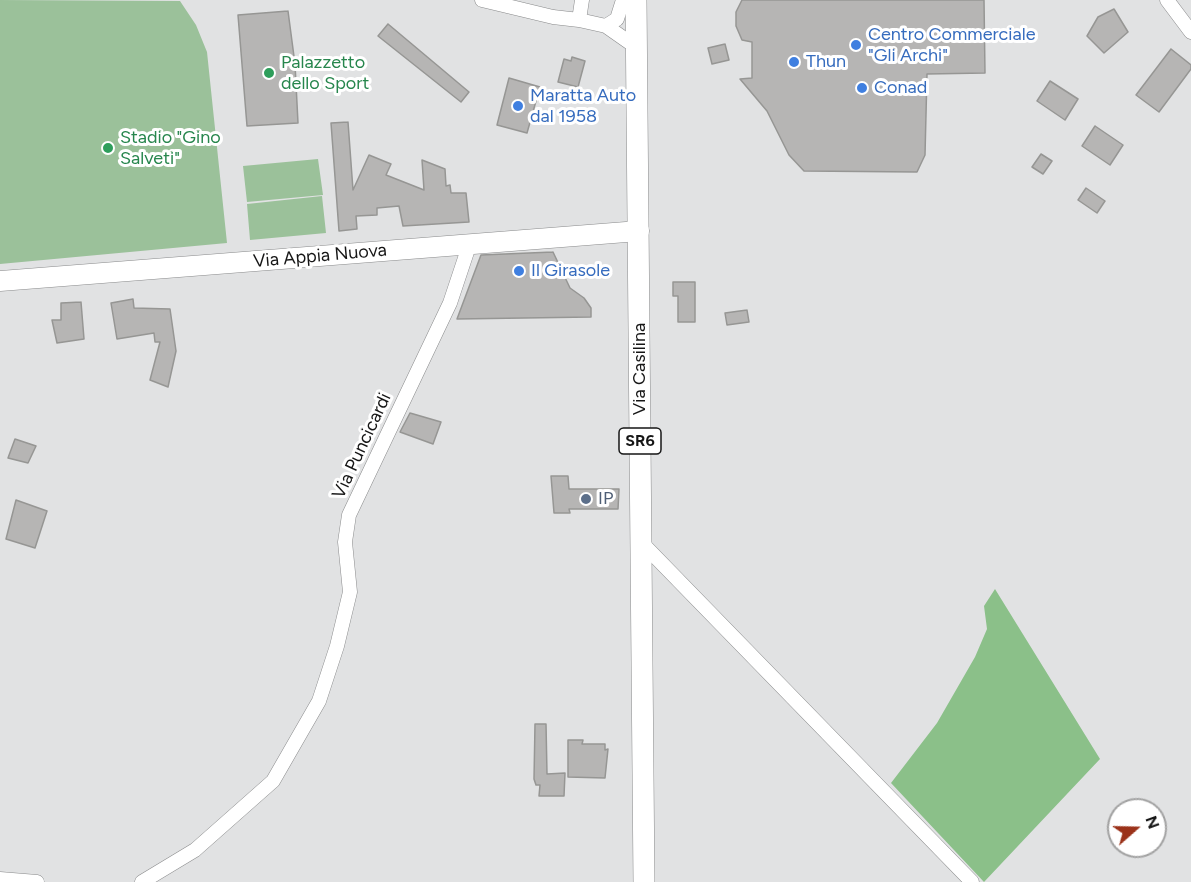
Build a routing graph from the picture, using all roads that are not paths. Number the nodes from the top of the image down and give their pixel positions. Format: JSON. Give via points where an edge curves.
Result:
{"nodes":[{"id":1,"x":482,"y":0,"type":"edge"},
{"id":2,"x":582,"y":0,"type":"edge"},
{"id":3,"x":623,"y":0,"type":"edge"},
{"id":4,"x":636,"y":0,"type":"edge"},
{"id":5,"x":1167,"y":0,"type":"edge"},
{"id":6,"x":579,"y":20,"type":"junction"},
{"id":7,"x":606,"y":26,"type":"junction"},
{"id":8,"x":1191,"y":32,"type":"edge"},
{"id":9,"x":636,"y":47,"type":"junction"},
{"id":10,"x":639,"y":231,"type":"junction"},
{"id":11,"x":470,"y":243,"type":"junction"},
{"id":12,"x":0,"y":281,"type":"edge"},
{"id":13,"x":641,"y":542,"type":"junction"},
{"id":14,"x":0,"y":879,"type":"edge"},
{"id":15,"x":37,"y":882,"type":"edge"},
{"id":16,"x":142,"y":882,"type":"edge"},
{"id":17,"x":644,"y":882,"type":"edge"},
{"id":18,"x":972,"y":882,"type":"edge"}],
"edges":[{"from":1,"to":6,"type":"street"},
{"from":2,"to":6,"type":"street"},
{"from":3,"to":7,"type":"street","via":[[617,19]]},
{"from":4,"to":9,"type":"main road","name":"Via Casilina","number":"SR6"},
{"from":5,"to":8,"type":"street"},
{"from":6,"to":7,"type":"street"},
{"from":7,"to":9,"type":"street"},
{"from":9,"to":10,"type":"main road","name":"Via Casilina","number":"SR6"},
{"from":10,"to":11,"type":"street","name":"Via Appia Nuova"},
{"from":10,"to":13,"type":"main road","name":"Via Casilina","number":"SR6"},
{"from":11,"to":12,"type":"street","name":"Via Appia Nuova"},
{"from":11,"to":16,"type":"street","name":"Via Puncicardi","via":[[450,303],[349,515],[345,542],[350,592],[319,701],[273,781],[195,850]]},
{"from":13,"to":17,"type":"main road","name":"Via Casilina","number":"SR6"},
{"from":13,"to":18,"type":"street"},
{"from":14,"to":15,"type":"street"}]}
